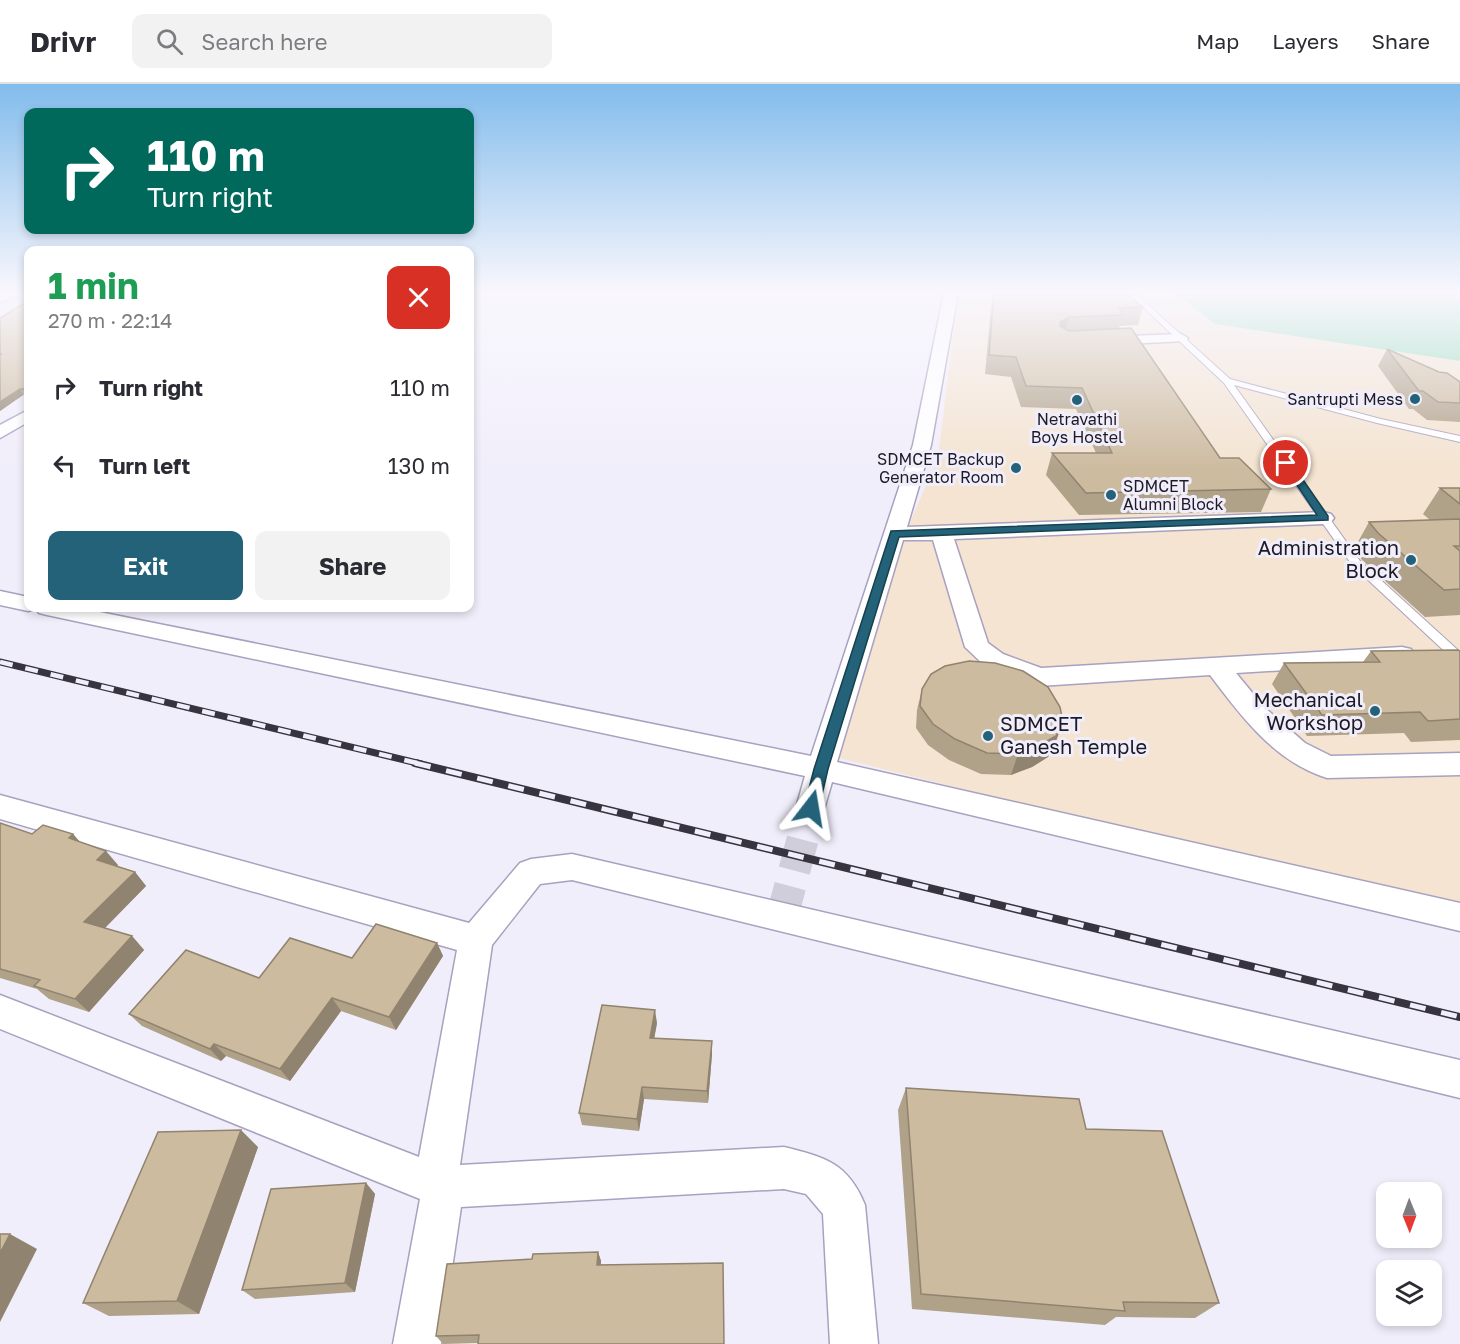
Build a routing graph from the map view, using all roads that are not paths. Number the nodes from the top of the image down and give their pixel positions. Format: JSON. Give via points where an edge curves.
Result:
{"nodes":[{"id":1,"x":940,"y":352,"type":"edge"},
{"id":2,"x":1196,"y":352,"type":"edge"},
{"id":3,"x":1227,"y":381,"type":"junction"},
{"id":4,"x":24,"y":418,"type":"edge"},
{"id":5,"x":0,"y":433,"type":"edge"},
{"id":6,"x":1460,"y":439,"type":"edge"},
{"id":7,"x":1324,"y":518,"type":"junction"},
{"id":8,"x":894,"y":533,"type":"junction"},
{"id":9,"x":942,"y":533,"type":"junction"},
{"id":10,"x":0,"y":598,"type":"edge"},
{"id":11,"x":24,"y":603,"type":"edge"},
{"id":12,"x":66,"y":612,"type":"edge"},
{"id":13,"x":1455,"y":656,"type":"edge"},
{"id":14,"x":1217,"y":667,"type":"junction"},
{"id":15,"x":1460,"y":764,"type":"edge"},
{"id":16,"x":821,"y":769,"type":"junction"},
{"id":17,"x":0,"y":807,"type":"edge"},
{"id":18,"x":811,"y":808,"type":"tunnel mouth"},
{"id":19,"x":1460,"y":917,"type":"edge"},
{"id":20,"x":476,"y":940,"type":"junction"},
{"id":21,"x":0,"y":1012,"type":"edge"},
{"id":22,"x":1460,"y":1078,"type":"edge"},
{"id":23,"x":443,"y":1187,"type":"junction"},
{"id":24,"x":417,"y":1344,"type":"edge"},
{"id":25,"x":855,"y":1344,"type":"edge"}],
"edges":[{"from":1,"to":8,"type":"street","via":[[922,445]]},
{"from":2,"to":3,"type":"lane"},
{"from":3,"to":6,"type":"lane"},
{"from":3,"to":7,"type":"lane"},
{"from":4,"to":5,"type":"street"},
{"from":7,"to":9,"type":"street"},
{"from":7,"to":13,"type":"lane","via":[[1356,563]]},
{"from":8,"to":9,"type":"street"},
{"from":8,"to":16,"type":"street"},
{"from":9,"to":14,"type":"street","via":[[977,647],[994,660],[1039,677]]},
{"from":10,"to":11,"type":"street"},
{"from":12,"to":16,"type":"street"},
{"from":13,"to":14,"type":"street"},
{"from":14,"to":15,"type":"street","via":[[1254,714],[1295,750],[1327,767]]},
{"from":16,"to":18,"type":"street"},
{"from":16,"to":19,"type":"street"},
{"from":17,"to":20,"type":"street"},
{"from":20,"to":22,"type":"street","via":[[531,872],[572,867]]},
{"from":20,"to":23,"type":"street","via":[[439,1162]]},
{"from":21,"to":23,"type":"street"},
{"from":23,"to":24,"type":"street"},
{"from":23,"to":25,"type":"street","via":[[784,1168],[818,1176],[844,1205]]}]}
